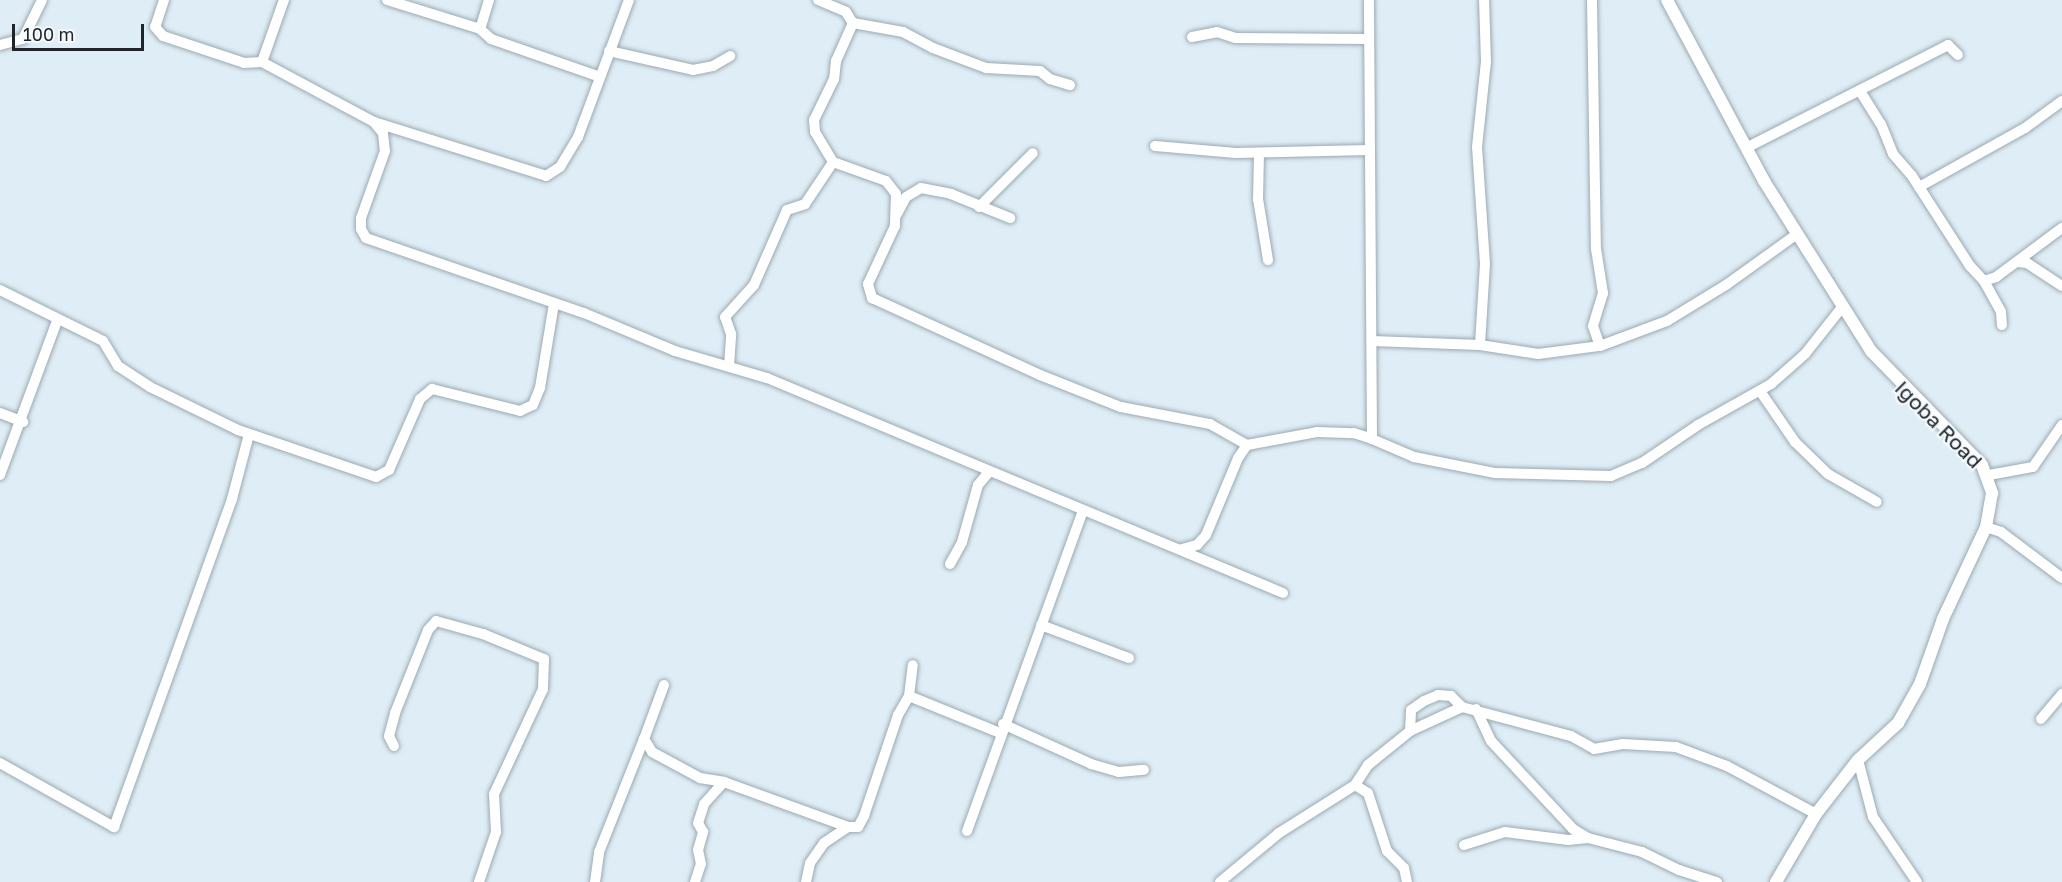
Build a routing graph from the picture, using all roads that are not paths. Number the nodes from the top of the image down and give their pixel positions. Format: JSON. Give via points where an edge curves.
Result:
{"nodes":[{"id":1,"x":42,"y":0,"type":"edge"},
{"id":2,"x":164,"y":0,"type":"edge"},
{"id":3,"x":284,"y":0,"type":"edge"},
{"id":4,"x":387,"y":0,"type":"edge"},
{"id":5,"x":489,"y":0,"type":"edge"},
{"id":6,"x":629,"y":0,"type":"edge"},
{"id":7,"x":818,"y":0,"type":"edge"},
{"id":8,"x":1368,"y":0,"type":"edge"},
{"id":9,"x":1484,"y":0,"type":"edge"},
{"id":10,"x":1592,"y":0,"type":"edge"},
{"id":11,"x":1667,"y":0,"type":"edge"},
{"id":12,"x":853,"y":23,"type":"junction"},
{"id":13,"x":480,"y":29,"type":"junction"},
{"id":14,"x":1192,"y":38,"type":"dead end"},
{"id":15,"x":1367,"y":39,"type":"junction"},
{"id":16,"x":0,"y":45,"type":"edge"},
{"id":17,"x":609,"y":51,"type":"junction"},
{"id":18,"x":1958,"y":55,"type":"dead end"},
{"id":19,"x":730,"y":56,"type":"dead end"},
{"id":20,"x":262,"y":62,"type":"junction"},
{"id":21,"x":600,"y":77,"type":"junction"},
{"id":22,"x":1070,"y":85,"type":"dead end"},
{"id":23,"x":1860,"y":91,"type":"junction"},
{"id":24,"x":2062,"y":101,"type":"edge"},
{"id":25,"x":374,"y":122,"type":"junction"},
{"id":26,"x":405,"y":132,"type":"junction"},
{"id":27,"x":385,"y":142,"type":"junction"},
{"id":28,"x":1155,"y":146,"type":"dead end"},
{"id":29,"x":1746,"y":148,"type":"junction"},
{"id":30,"x":1369,"y":150,"type":"junction"},
{"id":31,"x":1033,"y":153,"type":"dead end"},
{"id":32,"x":1259,"y":153,"type":"junction"},
{"id":33,"x":833,"y":162,"type":"junction"},
{"id":34,"x":1919,"y":187,"type":"junction"},
{"id":35,"x":979,"y":207,"type":"junction"},
{"id":36,"x":897,"y":214,"type":"junction"},
{"id":37,"x":1010,"y":218,"type":"dead end"},
{"id":38,"x":2062,"y":228,"type":"edge"},
{"id":39,"x":1797,"y":234,"type":"junction"},
{"id":40,"x":1268,"y":260,"type":"dead end"},
{"id":41,"x":2018,"y":262,"type":"junction"},
{"id":42,"x":1984,"y":281,"type":"junction"},
{"id":43,"x":2062,"y":286,"type":"edge"},
{"id":44,"x":0,"y":291,"type":"edge"},
{"id":45,"x":554,"y":303,"type":"junction"},
{"id":46,"x":1842,"y":306,"type":"junction"},
{"id":47,"x":57,"y":321,"type":"junction"},
{"id":48,"x":2002,"y":325,"type":"dead end"},
{"id":49,"x":1372,"y":341,"type":"junction"},
{"id":50,"x":1480,"y":345,"type":"junction"},
{"id":51,"x":1600,"y":346,"type":"junction"},
{"id":52,"x":729,"y":366,"type":"junction"},
{"id":53,"x":1760,"y":391,"type":"junction"},
{"id":54,"x":0,"y":413,"type":"edge"},
{"id":55,"x":22,"y":422,"type":"junction"},
{"id":56,"x":2062,"y":425,"type":"edge"},
{"id":57,"x":249,"y":434,"type":"junction"},
{"id":58,"x":1372,"y":440,"type":"junction"},
{"id":59,"x":1247,"y":445,"type":"junction"},
{"id":60,"x":989,"y":472,"type":"junction"},
{"id":61,"x":0,"y":475,"type":"edge"},
{"id":62,"x":1989,"y":476,"type":"junction"},
{"id":63,"x":1876,"y":502,"type":"dead end"},
{"id":64,"x":1083,"y":511,"type":"junction"},
{"id":65,"x":1986,"y":528,"type":"junction"},
{"id":66,"x":1181,"y":549,"type":"junction"},
{"id":67,"x":950,"y":564,"type":"dead end"},
{"id":68,"x":2062,"y":578,"type":"edge"},
{"id":69,"x":1282,"y":593,"type":"dead end"},
{"id":70,"x":1041,"y":625,"type":"junction"},
{"id":71,"x":1129,"y":658,"type":"dead end"},
{"id":72,"x":913,"y":665,"type":"dead end"},
{"id":73,"x":664,"y":685,"type":"dead end"},
{"id":74,"x":2062,"y":694,"type":"edge"},
{"id":75,"x":909,"y":696,"type":"junction"},
{"id":76,"x":1462,"y":707,"type":"junction"},
{"id":77,"x":1476,"y":709,"type":"junction"},
{"id":78,"x":2041,"y":719,"type":"dead end"},
{"id":79,"x":1002,"y":729,"type":"junction"},
{"id":80,"x":1410,"y":731,"type":"junction"},
{"id":81,"x":644,"y":739,"type":"junction"},
{"id":82,"x":394,"y":746,"type":"dead end"},
{"id":83,"x":1858,"y":760,"type":"junction"},
{"id":84,"x":0,"y":763,"type":"edge"},
{"id":85,"x":1144,"y":770,"type":"dead end"},
{"id":86,"x":1364,"y":771,"type":"junction"},
{"id":87,"x":724,"y":782,"type":"junction"},
{"id":88,"x":1355,"y":785,"type":"junction"},
{"id":89,"x":1368,"y":793,"type":"junction"},
{"id":90,"x":1816,"y":814,"type":"junction"},
{"id":91,"x":848,"y":827,"type":"junction"},
{"id":92,"x":968,"y":831,"type":"dead end"},
{"id":93,"x":1588,"y":838,"type":"junction"},
{"id":94,"x":1464,"y":845,"type":"dead end"},
{"id":95,"x":1779,"y":880,"type":"edge"},
{"id":96,"x":479,"y":882,"type":"edge"},
{"id":97,"x":595,"y":882,"type":"edge"},
{"id":98,"x":695,"y":882,"type":"edge"},
{"id":99,"x":806,"y":882,"type":"edge"},
{"id":100,"x":1220,"y":882,"type":"edge"},
{"id":101,"x":1407,"y":882,"type":"edge"},
{"id":102,"x":1717,"y":882,"type":"edge"},
{"id":103,"x":1917,"y":882,"type":"edge"}],
"edges":[{"from":1,"to":16,"type":"street","via":[[23,39]]},
{"from":2,"to":20,"type":"street","via":[[156,19],[157,32],[244,63]]},
{"from":3,"to":20,"type":"street"},
{"from":4,"to":13,"type":"street"},
{"from":5,"to":13,"type":"street"},
{"from":6,"to":17,"type":"street"},
{"from":7,"to":12,"type":"street","via":[[846,12]]},
{"from":8,"to":15,"type":"street"},
{"from":9,"to":50,"type":"street","via":[[1486,62],[1477,147],[1485,264]]},
{"from":10,"to":51,"type":"street","via":[[1596,249],[1603,293],[1593,326]]},
{"from":11,"to":29,"type":"street","name":"Igoba Road"},
{"from":12,"to":22,"type":"street","via":[[903,32],[986,68],[1041,71],[1050,79]]},
{"from":12,"to":33,"type":"street","via":[[836,61],[834,80],[814,120],[815,132]]},
{"from":13,"to":21,"type":"street","via":[[491,39]]},
{"from":14,"to":15,"type":"street","via":[[1217,32],[1235,38]]},
{"from":15,"to":30,"type":"street"},
{"from":17,"to":19,"type":"street","via":[[693,70],[713,66]]},
{"from":17,"to":21,"type":"street"},
{"from":18,"to":23,"type":"street","via":[[1948,45]]},
{"from":20,"to":25,"type":"street"},
{"from":21,"to":26,"type":"street","via":[[567,159],[546,176]]},
{"from":23,"to":29,"type":"street"},
{"from":23,"to":34,"type":"street","via":[[1881,124],[1893,154]]},
{"from":24,"to":34,"type":"street","via":[[2025,128]]},
{"from":25,"to":26,"type":"street"},
{"from":25,"to":27,"type":"street"},
{"from":26,"to":27,"type":"street","via":[[393,133]]},
{"from":27,"to":45,"type":"street","via":[[362,218],[361,229],[366,238]]},
{"from":28,"to":32,"type":"street"},
{"from":29,"to":39,"type":"street","name":"Igoba Road"},
{"from":30,"to":32,"type":"street"},
{"from":30,"to":49,"type":"street"},
{"from":31,"to":35,"type":"street"},
{"from":32,"to":40,"type":"street","via":[[1258,199]]},
{"from":33,"to":36,"type":"street","via":[[886,181],[896,194]]},
{"from":33,"to":52,"type":"street","via":[[805,204],[787,210],[754,285],[725,317],[730,334]]},
{"from":34,"to":42,"type":"street","via":[[1938,221]]},
{"from":35,"to":36,"type":"street","via":[[951,194],[921,188],[906,197]]},
{"from":35,"to":37,"type":"street"},
{"from":36,"to":59,"type":"street","via":[[868,284],[872,298],[1040,375],[1121,407],[1210,424]]},
{"from":38,"to":41,"type":"street"},
{"from":39,"to":46,"type":"street","name":"Igoba Road"},
{"from":39,"to":51,"type":"street","via":[[1698,304],[1667,321]]},
{"from":41,"to":42,"type":"street"},
{"from":41,"to":43,"type":"street","via":[[2027,263]]},
{"from":42,"to":48,"type":"street","via":[[2001,312]]},
{"from":44,"to":47,"type":"street"},
{"from":45,"to":52,"type":"street","via":[[675,351]]},
{"from":45,"to":57,"type":"street","via":[[540,388],[533,405],[520,411],[443,390],[425,392],[382,476],[366,475]]},
{"from":46,"to":53,"type":"street","via":[[1805,354]]},
{"from":46,"to":62,"type":"street","name":"Igoba Road","via":[[1886,370],[1939,419]]},
{"from":47,"to":55,"type":"street"},
{"from":47,"to":57,"type":"street","via":[[103,341],[107,352],[129,376]]},
{"from":49,"to":50,"type":"street"},
{"from":49,"to":58,"type":"street"},
{"from":50,"to":51,"type":"street","via":[[1538,354]]},
{"from":52,"to":60,"type":"street","via":[[817,398]]},
{"from":53,"to":58,"type":"street","via":[[1698,425],[1642,464],[1611,476],[1495,473],[1414,457]]},
{"from":53,"to":63,"type":"street","via":[[1795,442],[1828,474]]},
{"from":54,"to":55,"type":"street"},
{"from":55,"to":61,"type":"street"},
{"from":56,"to":62,"type":"street","via":[[2033,467]]},
{"from":57,"to":84,"type":"street","via":[[232,499],[114,827]]},
{"from":58,"to":59,"type":"street","via":[[1354,433],[1317,432]]},
{"from":59,"to":66,"type":"street","via":[[1206,535],[1197,545]]},
{"from":60,"to":64,"type":"street"},
{"from":60,"to":67,"type":"street","via":[[978,485],[962,542]]},
{"from":62,"to":65,"type":"street","name":"Igoba Road","via":[[1993,503]]},
{"from":64,"to":66,"type":"street"},
{"from":64,"to":70,"type":"street"},
{"from":65,"to":68,"type":"street","via":[[2001,532]]},
{"from":65,"to":83,"type":"street","name":"Igoba Road","via":[[1947,610],[1920,684],[1898,723]]},
{"from":66,"to":69,"type":"street"},
{"from":70,"to":71,"type":"street"},
{"from":70,"to":79,"type":"street"},
{"from":72,"to":75,"type":"street"},
{"from":73,"to":81,"type":"street"},
{"from":74,"to":78,"type":"street"},
{"from":75,"to":79,"type":"street"},
{"from":75,"to":91,"type":"street","via":[[898,715],[864,816],[858,827]]},
{"from":76,"to":77,"type":"street"},
{"from":76,"to":80,"type":"street"},
{"from":76,"to":80,"type":"street","via":[[1451,696],[1438,695],[1424,701],[1411,711]]},
{"from":77,"to":90,"type":"street","via":[[1543,731],[1572,736],[1594,749],[1623,744],[1676,747],[1727,766]]},
{"from":77,"to":93,"type":"street","via":[[1491,741],[1573,829]]},
{"from":79,"to":85,"type":"street","via":[[1091,764],[1119,772]]},
{"from":79,"to":92,"type":"street"},
{"from":80,"to":86,"type":"street"},
{"from":81,"to":87,"type":"street","via":[[652,752],[677,766],[700,778]]},
{"from":81,"to":97,"type":"street","via":[[599,852]]},
{"from":82,"to":96,"type":"street","via":[[389,736],[395,713],[428,630],[436,621],[483,634],[544,659],[543,689],[494,794],[495,832]]},
{"from":83,"to":90,"type":"street","name":"Igoba Road"},
{"from":83,"to":103,"type":"street","via":[[1873,817]]},
{"from":86,"to":88,"type":"street"},
{"from":86,"to":89,"type":"street"},
{"from":87,"to":91,"type":"street"},
{"from":87,"to":98,"type":"street","via":[[704,804],[698,823],[703,832],[698,850],[701,864]]},
{"from":88,"to":89,"type":"street"},
{"from":88,"to":100,"type":"street","via":[[1278,833]]},
{"from":89,"to":101,"type":"street","via":[[1387,850],[1404,868]]},
{"from":90,"to":95,"type":"street","name":"Igoba Road"},
{"from":91,"to":99,"type":"street","via":[[824,843],[810,863]]},
{"from":93,"to":94,"type":"street","via":[[1568,840],[1505,832]]},
{"from":93,"to":102,"type":"street","via":[[1642,852]]}]}
